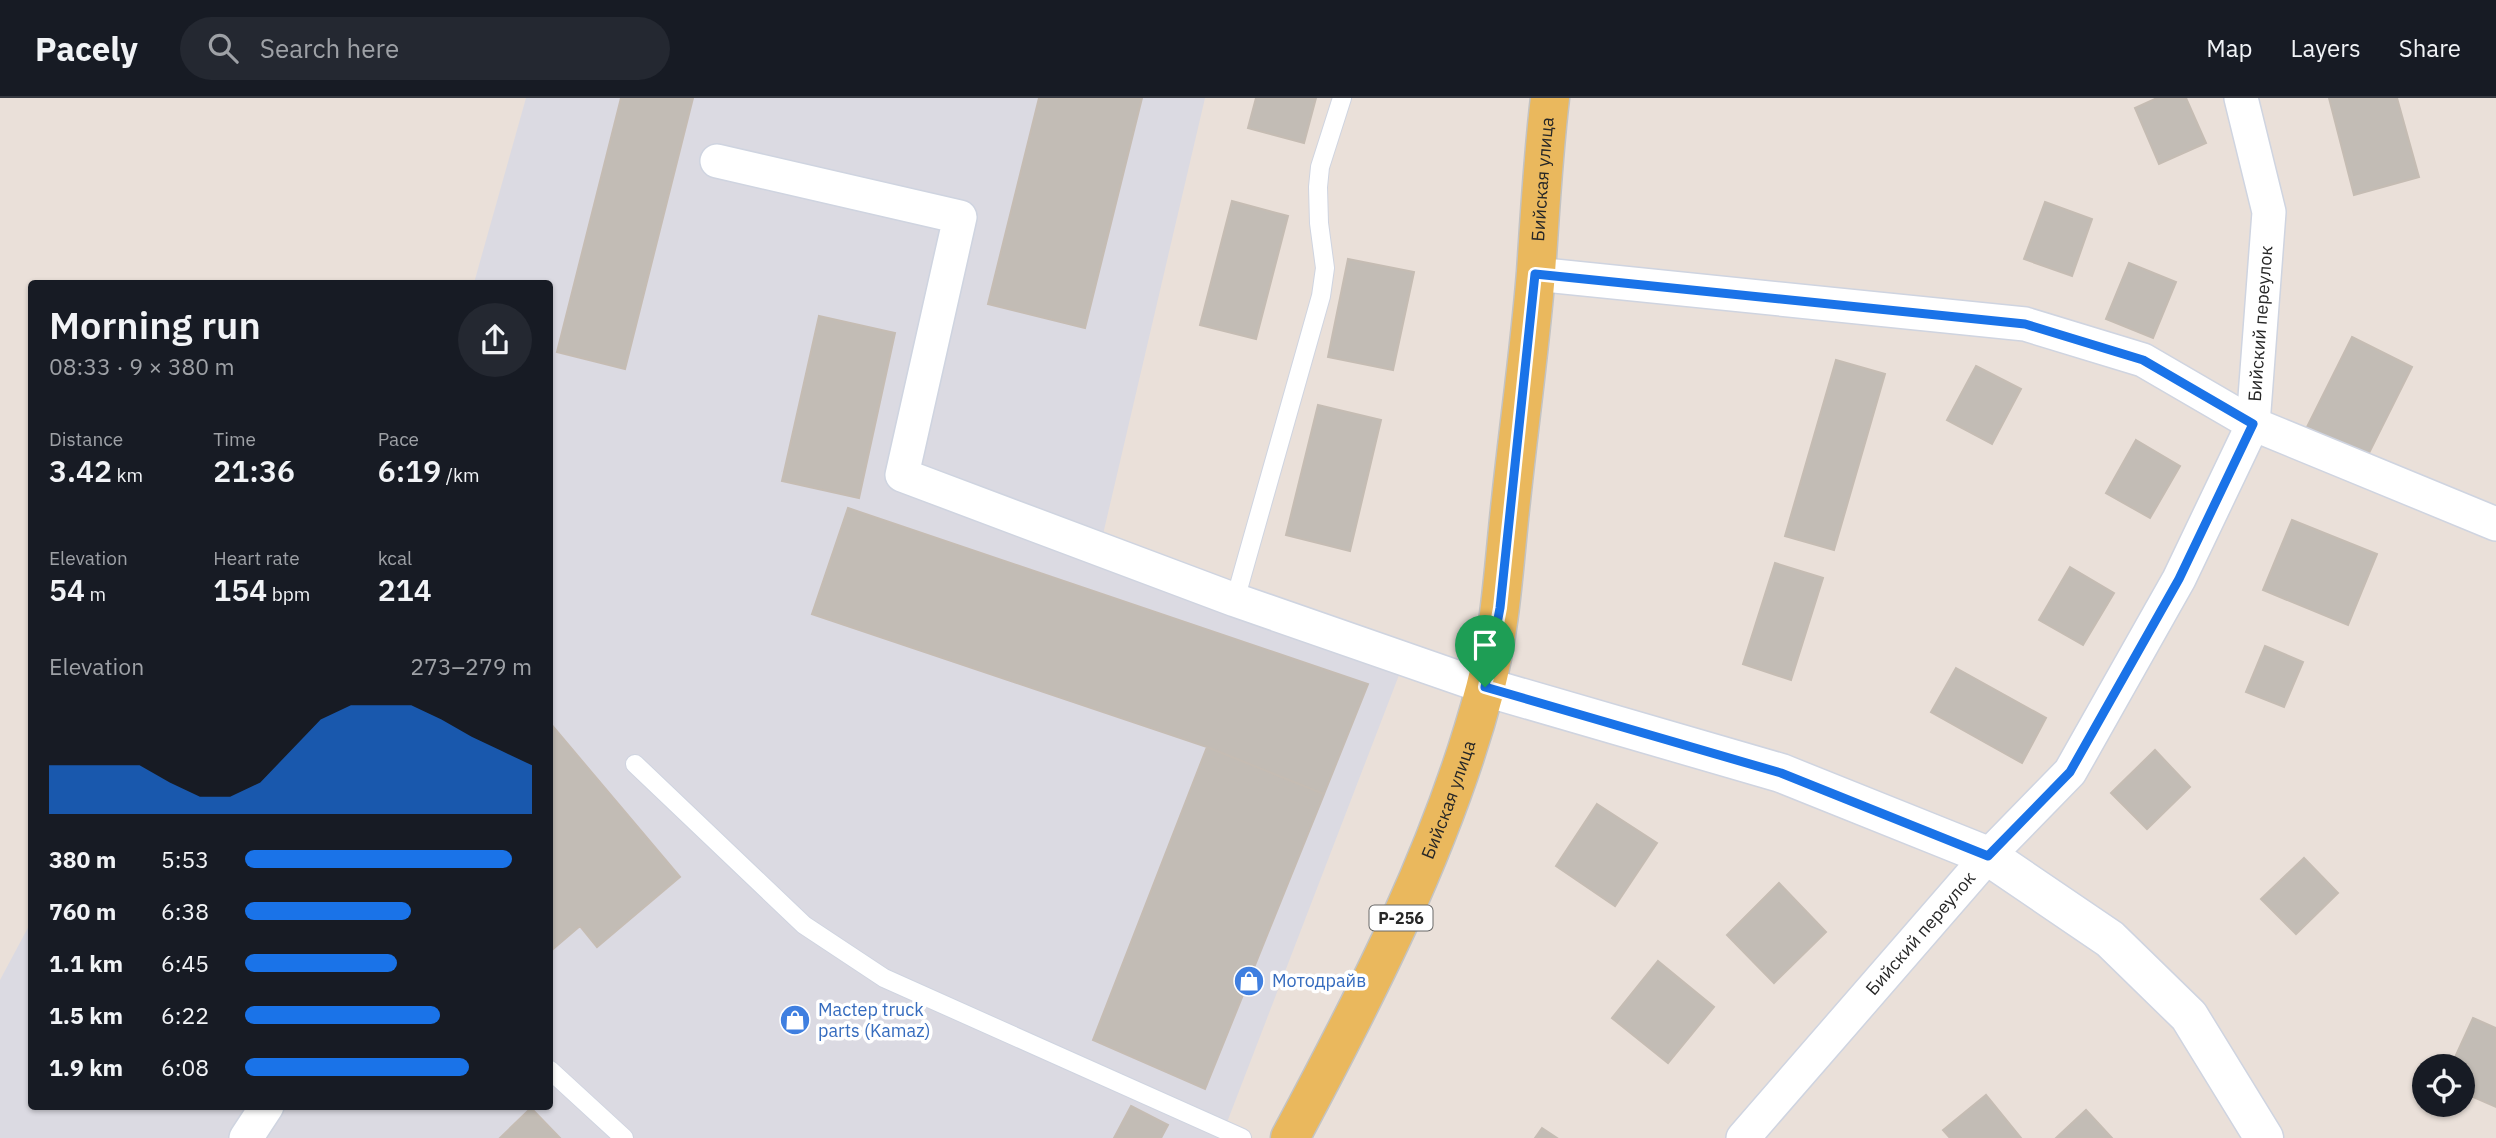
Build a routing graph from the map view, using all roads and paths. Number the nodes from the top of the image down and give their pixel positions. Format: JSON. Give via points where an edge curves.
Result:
{"nodes":[{"id":1,"x":1342,"y":98,"type":"edge"},
{"id":2,"x":1550,"y":98,"type":"edge"},
{"id":3,"x":2241,"y":98,"type":"edge"},
{"id":4,"x":717,"y":161,"type":"dead end"},
{"id":5,"x":1535,"y":274,"type":"junction"},
{"id":6,"x":2253,"y":424,"type":"junction"},
{"id":7,"x":2496,"y":524,"type":"edge"},
{"id":8,"x":1235,"y":600,"type":"junction"},
{"id":9,"x":1485,"y":687,"type":"junction"},
{"id":10,"x":635,"y":764,"type":"dead end"},
{"id":11,"x":1988,"y":856,"type":"junction"},
{"id":12,"x":553,"y":1073,"type":"edge"},
{"id":13,"x":264,"y":1110,"type":"edge"},
{"id":14,"x":246,"y":1138,"type":"edge"},
{"id":15,"x":624,"y":1138,"type":"edge"},
{"id":16,"x":1242,"y":1138,"type":"edge"},
{"id":17,"x":1290,"y":1138,"type":"edge"},
{"id":18,"x":1743,"y":1138,"type":"edge"},
{"id":19,"x":2264,"y":1138,"type":"edge"}],
"edges":[{"from":1,"to":8,"type":"lane","via":[[1320,167],[1319,223],[1325,268],[1321,296]]},
{"from":2,"to":5,"type":"main road","name":"Бийская улица","number":"Р-256"},
{"from":3,"to":6,"type":"street","name":"Бийский переулок","via":[[2269,212]]},
{"from":4,"to":8,"type":"street","via":[[960,217],[902,475]]},
{"from":5,"to":6,"type":"street","via":[[2025,324],[2143,360]]},
{"from":5,"to":9,"type":"main road","name":"Бийская улица","number":"Р-256","via":[[1500,608]]},
{"from":6,"to":7,"type":"street"},
{"from":6,"to":11,"type":"street","name":"Бийский переулок","via":[[2179,579],[2070,772]]},
{"from":8,"to":9,"type":"street"},
{"from":9,"to":11,"type":"street","via":[[1781,773]]},
{"from":9,"to":17,"type":"main road","name":"Бийская улица","number":"Р-256","via":[[1447,808],[1396,930]]},
{"from":10,"to":16,"type":"lane","via":[[804,925],[884,978]]},
{"from":11,"to":18,"type":"street","name":"Бийский переулок"},
{"from":11,"to":19,"type":"street","via":[[2110,939],[2189,1016]]},
{"from":12,"to":15,"type":"lane"},
{"from":13,"to":14,"type":"street"}]}
